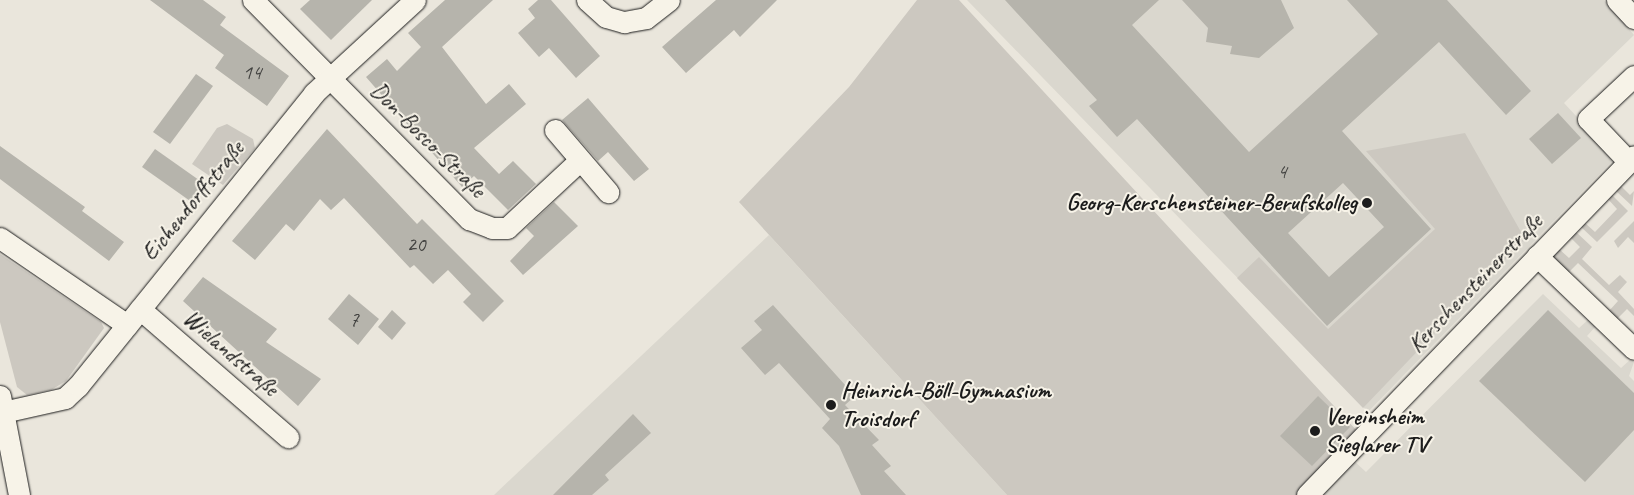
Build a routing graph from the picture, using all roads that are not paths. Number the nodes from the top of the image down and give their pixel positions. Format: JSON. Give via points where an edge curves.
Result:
{"nodes":[{"id":1,"x":253,"y":0,"type":"edge"},
{"id":2,"x":415,"y":0,"type":"edge"},
{"id":3,"x":587,"y":0,"type":"edge"},
{"id":4,"x":670,"y":0,"type":"edge"},
{"id":5,"x":1617,"y":0,"type":"edge"},
{"id":6,"x":1634,"y":18,"type":"edge"},
{"id":7,"x":1634,"y":76,"type":"edge"},
{"id":8,"x":329,"y":78,"type":"junction"},
{"id":9,"x":554,"y":130,"type":"dead end"},
{"id":10,"x":1631,"y":159,"type":"edge"},
{"id":11,"x":579,"y":161,"type":"junction"},
{"id":12,"x":608,"y":192,"type":"dead end"},
{"id":13,"x":0,"y":238,"type":"edge"},
{"id":14,"x":1537,"y":256,"type":"junction"},
{"id":15,"x":134,"y":317,"type":"junction"},
{"id":16,"x":1634,"y":349,"type":"edge"},
{"id":17,"x":2,"y":404,"type":"edge"},
{"id":18,"x":288,"y":437,"type":"dead end"},
{"id":19,"x":19,"y":495,"type":"edge"},
{"id":20,"x":1307,"y":495,"type":"edge"}],
"edges":[{"from":1,"to":8,"type":"street","name":"Don-Bosco-Straße"},
{"from":2,"to":8,"type":"street","name":"Eichendorffstraße"},
{"from":3,"to":4,"type":"street","via":[[606,17],[629,22],[646,18]]},
{"from":5,"to":6,"type":"street"},
{"from":7,"to":10,"type":"street","via":[[1588,119]]},
{"from":8,"to":11,"type":"street","name":"Don-Bosco-Straße","via":[[455,209],[492,228],[508,228]]},
{"from":8,"to":15,"type":"street","name":"Eichendorffstraße"},
{"from":9,"to":11,"type":"street"},
{"from":10,"to":14,"type":"street","name":"Kerschensteinerstraße"},
{"from":11,"to":12,"type":"street"},
{"from":13,"to":15,"type":"street","name":"Wielandstraße"},
{"from":14,"to":16,"type":"street"},
{"from":14,"to":20,"type":"street","name":"Kerschensteinerstraße"},
{"from":15,"to":17,"type":"street","name":"Eichendorffstraße","via":[[65,398]]},
{"from":15,"to":18,"type":"street","name":"Wielandstraße"},
{"from":17,"to":19,"type":"street"}]}
